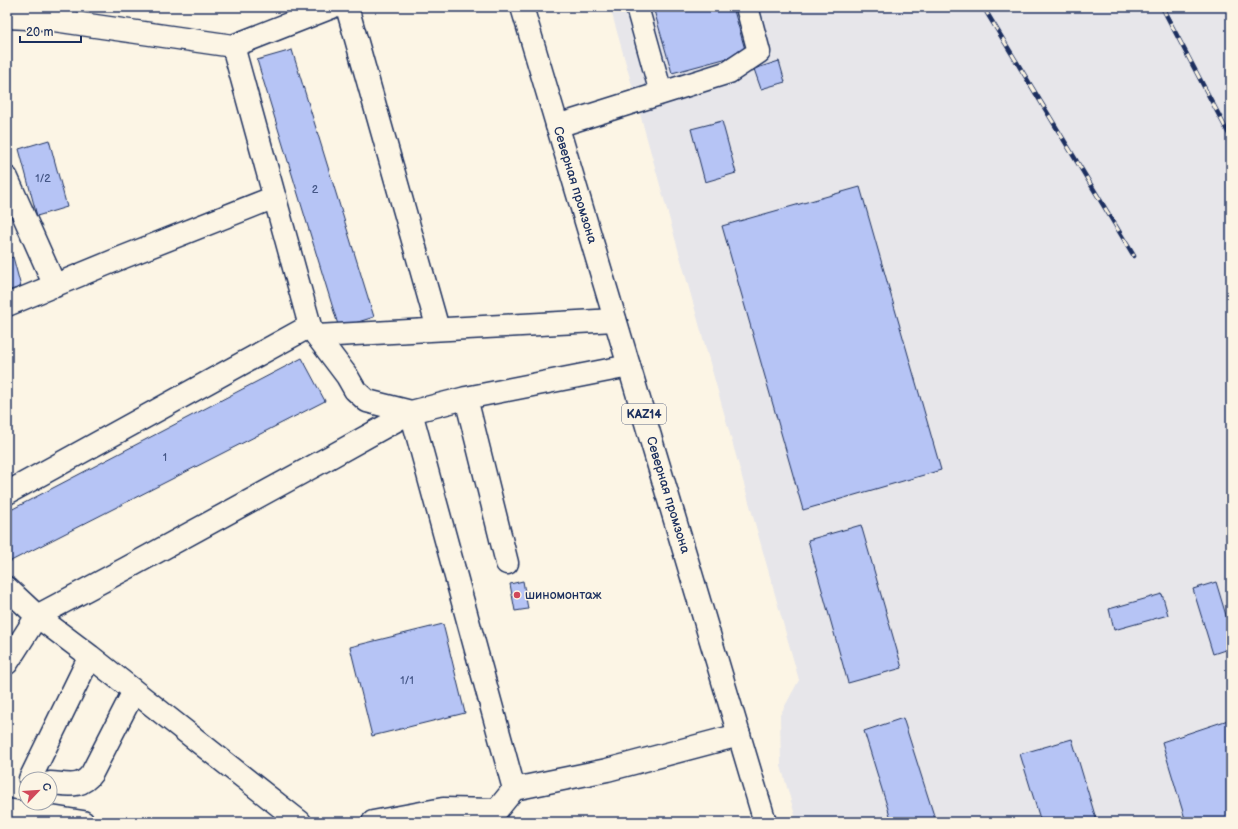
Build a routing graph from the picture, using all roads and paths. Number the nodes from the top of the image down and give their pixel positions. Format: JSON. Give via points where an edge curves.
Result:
{"nodes":[{"id":1,"x":332,"y":7,"type":"edge"},
{"id":2,"x":347,"y":7,"type":"edge"},
{"id":3,"x":522,"y":7,"type":"edge"},
{"id":4,"x":637,"y":7,"type":"edge"},
{"id":5,"x":747,"y":7,"type":"edge"},
{"id":6,"x":7,"y":17,"type":"edge"},
{"id":7,"x":233,"y":46,"type":"junction"},
{"id":8,"x":661,"y":93,"type":"junction"},
{"id":9,"x":557,"y":126,"type":"junction"},
{"id":10,"x":7,"y":178,"type":"edge"},
{"id":11,"x":274,"y":197,"type":"junction"},
{"id":12,"x":55,"y":286,"type":"junction"},
{"id":13,"x":7,"y":305,"type":"edge"},
{"id":14,"x":615,"y":320,"type":"junction"},
{"id":15,"x":438,"y":329,"type":"junction"},
{"id":16,"x":313,"y":331,"type":"junction"},
{"id":17,"x":629,"y":366,"type":"junction"},
{"id":18,"x":466,"y":398,"type":"junction"},
{"id":19,"x":411,"y":412,"type":"junction"},
{"id":20,"x":7,"y":494,"type":"edge"},
{"id":21,"x":507,"y":563,"type":"dead end"},
{"id":22,"x":7,"y":588,"type":"edge"},
{"id":23,"x":36,"y":616,"type":"junction"},
{"id":24,"x":90,"y":656,"type":"junction"},
{"id":25,"x":7,"y":664,"type":"edge"},
{"id":26,"x":134,"y":691,"type":"junction"},
{"id":27,"x":739,"y":734,"type":"junction"},
{"id":28,"x":34,"y":771,"type":"edge"},
{"id":29,"x":58,"y":784,"type":"edge"},
{"id":30,"x":514,"y":789,"type":"junction"},
{"id":31,"x":18,"y":798,"type":"edge"},
{"id":32,"x":443,"y":809,"type":"junction"},
{"id":33,"x":10,"y":810,"type":"edge"},
{"id":34,"x":83,"y":822,"type":"edge"},
{"id":35,"x":300,"y":822,"type":"edge"},
{"id":36,"x":373,"y":822,"type":"edge"},
{"id":37,"x":416,"y":822,"type":"edge"},
{"id":38,"x":765,"y":822,"type":"edge"}],
"edges":[{"from":1,"to":7,"type":"main road"},
{"from":2,"to":15,"type":"main road"},
{"from":3,"to":9,"type":"main road","name":"Северная промзона","number":"KAZ14"},
{"from":4,"to":8,"type":"main road"},
{"from":5,"to":8,"type":"main road","via":[[759,52],[729,72]]},
{"from":6,"to":7,"type":"main road","via":[[47,19]]},
{"from":7,"to":11,"type":"main road"},
{"from":8,"to":9,"type":"main road"},
{"from":9,"to":14,"type":"main road","name":"Северная промзона","number":"KAZ14"},
{"from":10,"to":12,"type":"main road"},
{"from":11,"to":12,"type":"main road"},
{"from":11,"to":16,"type":"main road"},
{"from":12,"to":13,"type":"main road"},
{"from":14,"to":15,"type":"main road"},
{"from":14,"to":17,"type":"main road","name":"Северная промзона","number":"KAZ14"},
{"from":15,"to":16,"type":"main road"},
{"from":16,"to":19,"type":"main road","via":[[367,401]]},
{"from":16,"to":20,"type":"main road"},
{"from":17,"to":18,"type":"main road"},
{"from":17,"to":27,"type":"main road","name":"Северная промзона","number":"KAZ14"},
{"from":18,"to":19,"type":"main road"},
{"from":18,"to":21,"type":"main road"},
{"from":19,"to":23,"type":"main road"},
{"from":19,"to":30,"type":"main road"},
{"from":22,"to":23,"type":"main road"},
{"from":23,"to":24,"type":"main road"},
{"from":23,"to":25,"type":"main road"},
{"from":24,"to":26,"type":"main road"},
{"from":24,"to":28,"type":"main road"},
{"from":26,"to":29,"type":"main road","via":[[88,780],[79,785]]},
{"from":26,"to":35,"type":"main road"},
{"from":27,"to":30,"type":"main road","via":[[607,770]]},
{"from":27,"to":38,"type":"main road","name":"Северная промзона","number":"KAZ14"},
{"from":30,"to":32,"type":"main road","via":[[497,810]]},
{"from":31,"to":33,"type":"main road"},
{"from":32,"to":36,"type":"main road"},
{"from":32,"to":37,"type":"main road"},
{"from":33,"to":34,"type":"main road"}]}
